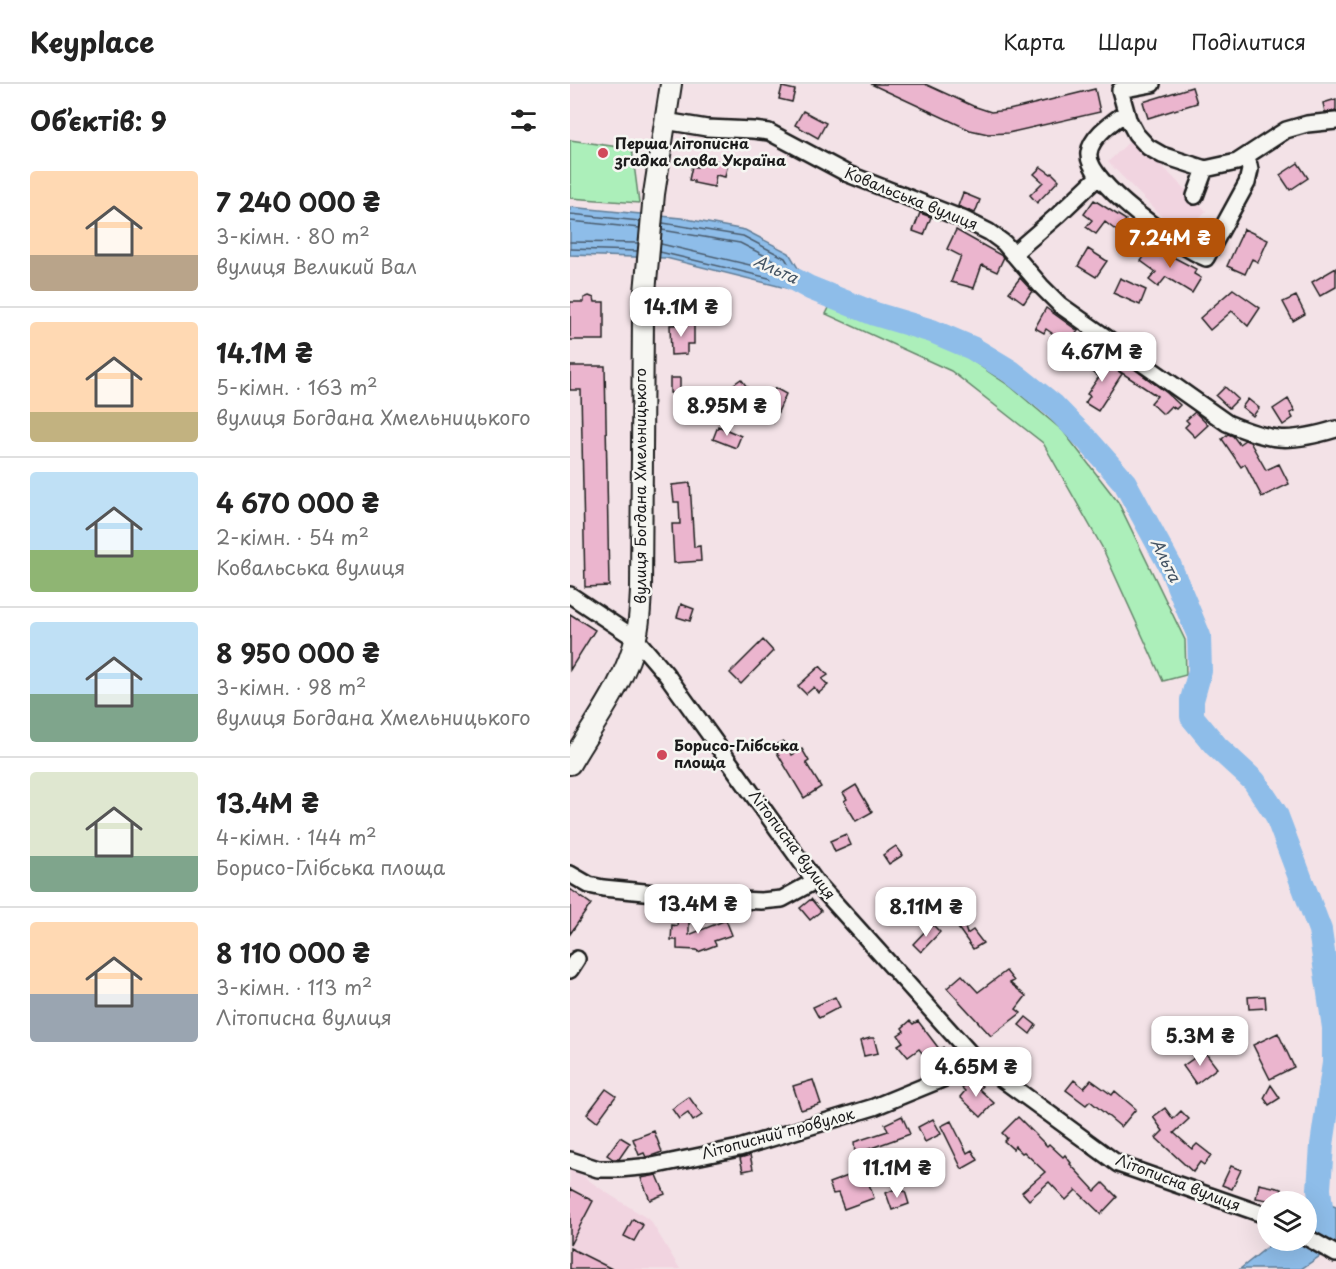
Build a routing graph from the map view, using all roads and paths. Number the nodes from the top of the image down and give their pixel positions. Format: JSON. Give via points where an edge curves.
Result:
{"nodes":[{"id":1,"x":671,"y":84,"type":"edge"},
{"id":2,"x":1152,"y":84,"type":"edge"},
{"id":3,"x":1125,"y":113,"type":"junction"},
{"id":4,"x":665,"y":121,"type":"junction"},
{"id":5,"x":1336,"y":121,"type":"edge"},
{"id":6,"x":1247,"y":156,"type":"junction"},
{"id":7,"x":1205,"y":169,"type":"junction"},
{"id":8,"x":1098,"y":177,"type":"junction"},
{"id":9,"x":1195,"y":196,"type":"dead end"},
{"id":10,"x":1013,"y":254,"type":"junction"},
{"id":11,"x":1336,"y":429,"type":"edge"},
{"id":12,"x":570,"y":595,"type":"edge"},
{"id":13,"x":636,"y":639,"type":"junction"},
{"id":14,"x":570,"y":764,"type":"edge"},
{"id":15,"x":570,"y":874,"type":"edge"},
{"id":16,"x":815,"y":881,"type":"junction"},
{"id":17,"x":976,"y":1060,"type":"junction"},
{"id":18,"x":570,"y":1160,"type":"edge"},
{"id":19,"x":1257,"y":1212,"type":"edge"},
{"id":20,"x":1317,"y":1243,"type":"edge"},
{"id":21,"x":1334,"y":1253,"type":"edge"}],
"edges":[{"from":1,"to":4,"type":"main road","name":"вулиця Богдана Хмельницького"},
{"from":2,"to":3,"type":"street","via":[[1120,90]]},
{"from":3,"to":7,"type":"street","via":[[1136,134],[1151,149]]},
{"from":3,"to":8,"type":"street","via":[[1090,150],[1090,165]]},
{"from":4,"to":10,"type":"street","name":"Ковальська вулиця","via":[[768,132],[848,174],[978,226],[998,238]]},
{"from":4,"to":13,"type":"main road","name":"вулиця Богдана Хмельницького","via":[[654,194],[642,341],[641,591]]},
{"from":5,"to":6,"type":"street","via":[[1286,130]]},
{"from":6,"to":7,"type":"street"},
{"from":6,"to":8,"type":"street","via":[[1250,170],[1246,183],[1206,258],[1181,246],[1147,221]]},
{"from":7,"to":9,"type":"street"},
{"from":8,"to":10,"type":"street"},
{"from":10,"to":11,"type":"street","name":"Ковальська вулиця","via":[[1060,305],[1217,416],[1240,428],[1286,440]]},
{"from":12,"to":13,"type":"street","name":"Літописна вулиця"},
{"from":13,"to":14,"type":"main road","name":"вулиця Богдана Хмельницького","via":[[623,673]]},
{"from":13,"to":16,"type":"street","name":"Літописна вулиця","via":[[666,674]]},
{"from":15,"to":16,"type":"street","via":[[603,888],[746,901],[782,899]]},
{"from":16,"to":17,"type":"street","name":"Літописна вулиця"},
{"from":17,"to":18,"type":"street","name":"Літописний провулок","via":[[874,1107],[740,1148],[619,1169],[598,1169]]},
{"from":17,"to":19,"type":"street","name":"Літописна вулиця","via":[[1118,1164]]},
{"from":20,"to":21,"type":"street"}]}
